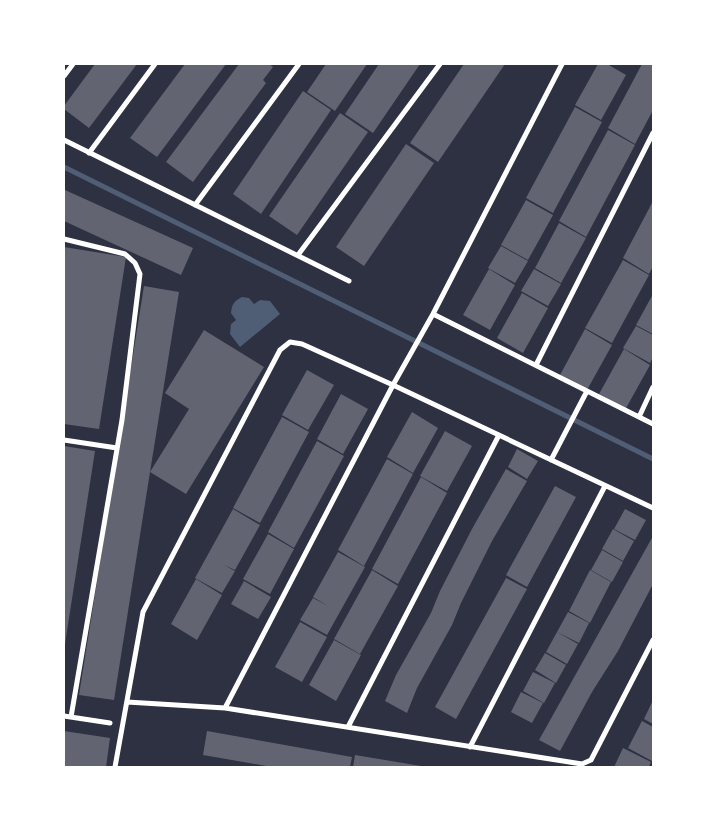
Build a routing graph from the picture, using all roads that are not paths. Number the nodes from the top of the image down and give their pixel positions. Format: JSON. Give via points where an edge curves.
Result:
{"nodes":[{"id":1,"x":73,"y":64,"type":"edge"},
{"id":2,"x":155,"y":64,"type":"edge"},
{"id":3,"x":299,"y":64,"type":"edge"},
{"id":4,"x":440,"y":64,"type":"edge"},
{"id":5,"x":562,"y":64,"type":"edge"},
{"id":6,"x":64,"y":76,"type":"edge"},
{"id":7,"x":653,"y":133,"type":"edge"},
{"id":8,"x":64,"y":140,"type":"edge"},
{"id":9,"x":89,"y":153,"type":"junction"},
{"id":10,"x":195,"y":205,"type":"junction"},
{"id":11,"x":64,"y":239,"type":"edge"},
{"id":12,"x":298,"y":255,"type":"junction"},
{"id":13,"x":349,"y":281,"type":"dead end"},
{"id":14,"x":433,"y":314,"type":"junction"},
{"id":15,"x":536,"y":365,"type":"junction"},
{"id":16,"x":393,"y":385,"type":"junction"},
{"id":17,"x":653,"y":387,"type":"edge"},
{"id":18,"x":587,"y":391,"type":"junction"},
{"id":19,"x":639,"y":417,"type":"junction"},
{"id":20,"x":653,"y":424,"type":"edge"},
{"id":21,"x":499,"y":435,"type":"junction"},
{"id":22,"x":64,"y":440,"type":"edge"},
{"id":23,"x":117,"y":448,"type":"junction"},
{"id":24,"x":551,"y":460,"type":"junction"},
{"id":25,"x":605,"y":486,"type":"junction"},
{"id":26,"x":653,"y":508,"type":"edge"},
{"id":27,"x":653,"y":640,"type":"edge"},
{"id":28,"x":127,"y":702,"type":"junction"},
{"id":29,"x":225,"y":708,"type":"junction"},
{"id":30,"x":64,"y":716,"type":"edge"},
{"id":31,"x":71,"y":718,"type":"junction"},
{"id":32,"x":110,"y":723,"type":"dead end"},
{"id":33,"x":348,"y":727,"type":"junction"},
{"id":34,"x":470,"y":746,"type":"junction"},
{"id":35,"x":116,"y":767,"type":"edge"}],
"edges":[{"from":1,"to":6,"type":"street"},
{"from":2,"to":9,"type":"street"},
{"from":3,"to":10,"type":"street"},
{"from":4,"to":12,"type":"street"},
{"from":5,"to":14,"type":"street"},
{"from":7,"to":15,"type":"street"},
{"from":8,"to":9,"type":"street"},
{"from":9,"to":10,"type":"street"},
{"from":10,"to":12,"type":"street"},
{"from":11,"to":23,"type":"street","via":[[125,254],[135,263],[140,274]]},
{"from":12,"to":13,"type":"street"},
{"from":14,"to":15,"type":"street"},
{"from":14,"to":16,"type":"street"},
{"from":15,"to":18,"type":"street"},
{"from":16,"to":21,"type":"street"},
{"from":16,"to":28,"type":"street","via":[[302,344],[290,342],[280,350],[143,612]]},
{"from":16,"to":29,"type":"street"},
{"from":17,"to":19,"type":"street"},
{"from":18,"to":19,"type":"street"},
{"from":18,"to":24,"type":"street"},
{"from":19,"to":20,"type":"street"},
{"from":21,"to":24,"type":"street"},
{"from":21,"to":33,"type":"street"},
{"from":22,"to":23,"type":"street"},
{"from":23,"to":31,"type":"street"},
{"from":24,"to":25,"type":"street"},
{"from":25,"to":26,"type":"street"},
{"from":25,"to":34,"type":"street"},
{"from":27,"to":34,"type":"street","via":[[587,763]]},
{"from":28,"to":29,"type":"street"},
{"from":28,"to":35,"type":"street"},
{"from":29,"to":33,"type":"street"},
{"from":30,"to":31,"type":"street"},
{"from":31,"to":32,"type":"street"},
{"from":33,"to":34,"type":"street"}]}
